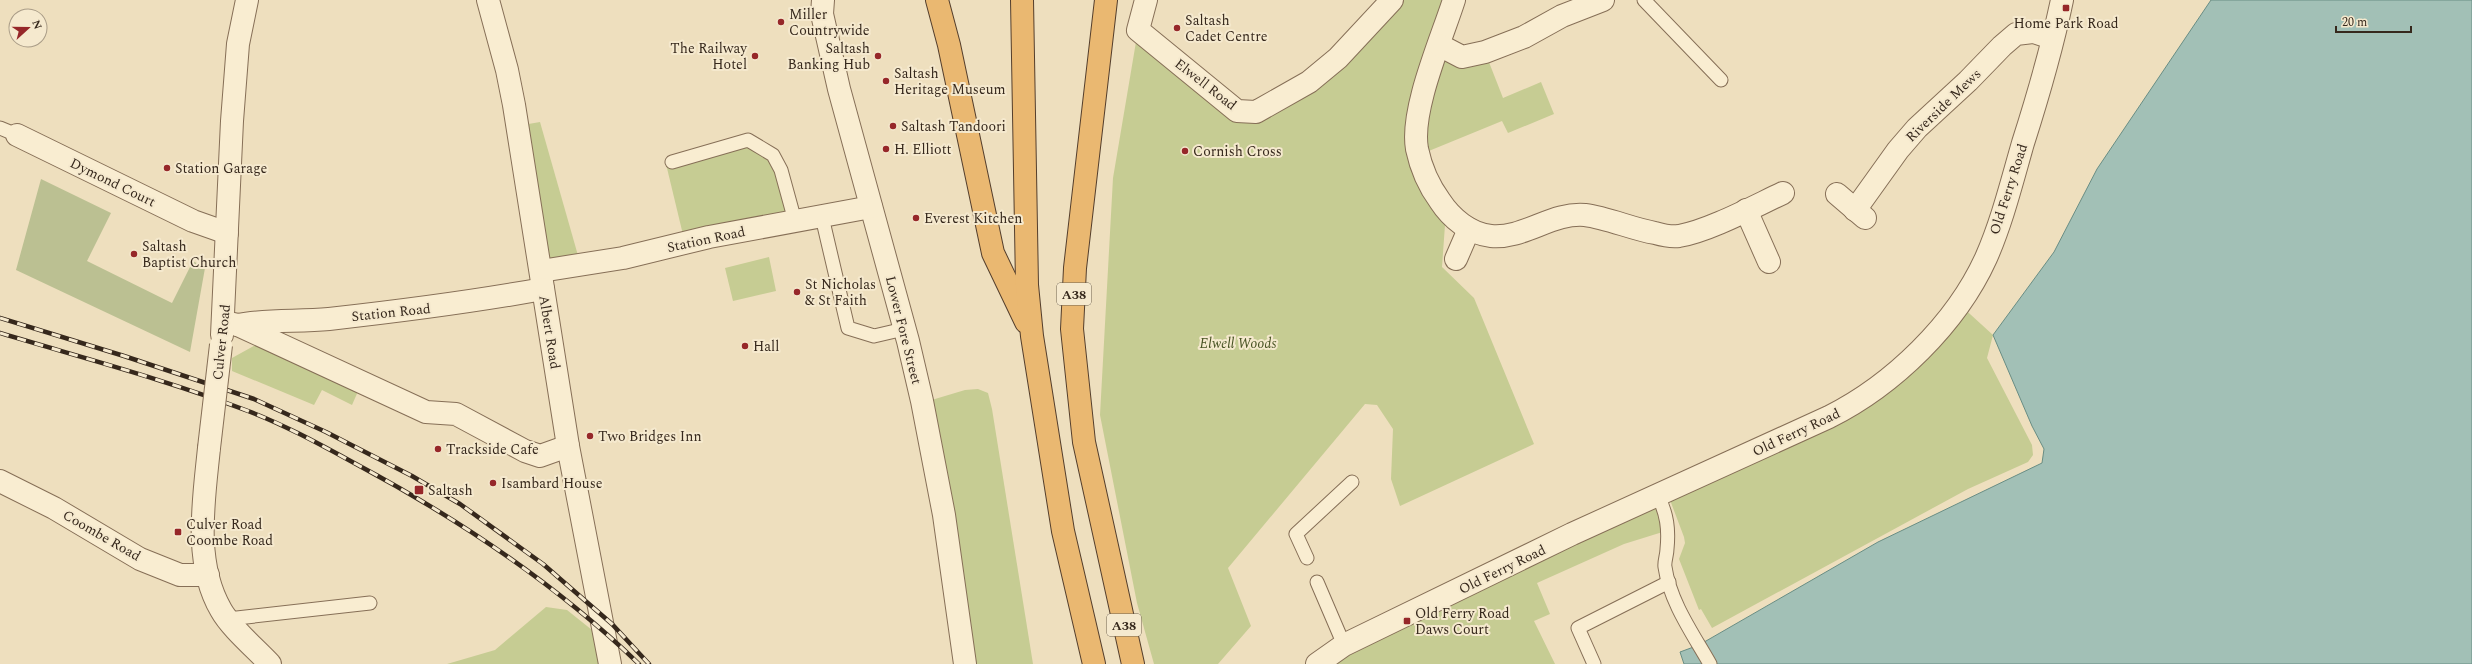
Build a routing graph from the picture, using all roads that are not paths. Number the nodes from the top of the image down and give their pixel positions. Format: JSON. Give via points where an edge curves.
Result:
{"nodes":[{"id":1,"x":247,"y":0,"type":"edge"},
{"id":2,"x":488,"y":0,"type":"edge"},
{"id":3,"x":823,"y":0,"type":"edge"},
{"id":4,"x":937,"y":0,"type":"edge"},
{"id":5,"x":1022,"y":0,"type":"edge"},
{"id":6,"x":1106,"y":0,"type":"edge"},
{"id":7,"x":1146,"y":0,"type":"edge"},
{"id":8,"x":1392,"y":0,"type":"edge"},
{"id":9,"x":1454,"y":0,"type":"edge"},
{"id":10,"x":1603,"y":0,"type":"edge"},
{"id":11,"x":1644,"y":0,"type":"edge"},
{"id":12,"x":2059,"y":3,"type":"edge"},
{"id":13,"x":2052,"y":38,"type":"junction"},
{"id":14,"x":1440,"y":45,"type":"junction"},
{"id":15,"x":1721,"y":80,"type":"dead end"},
{"id":16,"x":9,"y":132,"type":"edge"},
{"id":17,"x":672,"y":162,"type":"dead end"},
{"id":18,"x":1783,"y":193,"type":"dead end"},
{"id":19,"x":1837,"y":194,"type":"dead end"},
{"id":20,"x":872,"y":207,"type":"junction"},
{"id":21,"x":1746,"y":210,"type":"junction"},
{"id":22,"x":822,"y":217,"type":"junction"},
{"id":23,"x":795,"y":221,"type":"junction"},
{"id":24,"x":1469,"y":229,"type":"junction"},
{"id":25,"x":227,"y":233,"type":"junction"},
{"id":26,"x":1456,"y":259,"type":"dead end"},
{"id":27,"x":1769,"y":262,"type":"dead end"},
{"id":28,"x":542,"y":280,"type":"junction"},
{"id":29,"x":231,"y":324,"type":"junction"},
{"id":30,"x":904,"y":329,"type":"junction"},
{"id":31,"x":1032,"y":336,"type":"junction"},
{"id":32,"x":568,"y":446,"type":"junction"},
{"id":33,"x":0,"y":481,"type":"edge"},
{"id":34,"x":1352,"y":482,"type":"dead end"},
{"id":35,"x":1658,"y":496,"type":"junction"},
{"id":36,"x":1307,"y":558,"type":"dead end"},
{"id":37,"x":208,"y":574,"type":"junction"},
{"id":38,"x":1317,"y":582,"type":"dead end"},
{"id":39,"x":1669,"y":582,"type":"junction"},
{"id":40,"x":370,"y":603,"type":"dead end"},
{"id":41,"x":228,"y":619,"type":"junction"},
{"id":42,"x":1344,"y":645,"type":"junction"},
{"id":43,"x":270,"y":664,"type":"edge"},
{"id":44,"x":610,"y":664,"type":"edge"},
{"id":45,"x":965,"y":664,"type":"edge"},
{"id":46,"x":1094,"y":664,"type":"edge"},
{"id":47,"x":1133,"y":664,"type":"edge"},
{"id":48,"x":1317,"y":664,"type":"edge"},
{"id":49,"x":1594,"y":664,"type":"edge"},
{"id":50,"x":1710,"y":664,"type":"edge"}],
"edges":[{"from":1,"to":25,"type":"street","name":"Culver Road","via":[[238,51]]},
{"from":2,"to":28,"type":"street","name":"Albert Road","via":[[507,70]]},
{"from":3,"to":20,"type":"street","name":"Lower Fore Street","via":[[822,14],[839,89]]},
{"from":4,"to":31,"type":"highway","number":"A38","via":[[993,253]]},
{"from":5,"to":31,"type":"highway","number":"A38","via":[[1027,285]]},
{"from":6,"to":47,"type":"highway","number":"A38","via":[[1075,268],[1072,329],[1084,442]]},
{"from":7,"to":8,"type":"street","name":"Elwell Road","via":[[1138,30],[1236,111],[1256,112],[1309,82],[1338,58]]},
{"from":9,"to":14,"type":"street"},
{"from":10,"to":14,"type":"street","via":[[1562,16],[1524,37],[1485,52],[1462,57]]},
{"from":11,"to":15,"type":"lane"},
{"from":12,"to":13,"type":"street","name":"Old Ferry Road"},
{"from":13,"to":19,"type":"street","name":"Riverside Mews","via":[[2034,32],[2016,34],[2002,46],[1917,128],[1898,150],[1860,214]]},
{"from":13,"to":35,"type":"street","name":"Old Ferry Road","via":[[2036,102],[1986,258],[1959,304],[1895,374],[1854,405]]},
{"from":14,"to":24,"type":"street","via":[[1428,74],[1419,118],[1417,148],[1423,170],[1446,212]]},
{"from":16,"to":25,"type":"street","name":"Dymond Court","via":[[193,221]]},
{"from":17,"to":23,"type":"lane","via":[[748,140],[772,156],[781,170]]},
{"from":18,"to":21,"type":"street"},
{"from":20,"to":22,"type":"street","name":"Station Road"},
{"from":20,"to":30,"type":"street","name":"Lower Fore Street"},
{"from":21,"to":24,"type":"street","via":[[1678,236],[1656,234],[1585,215],[1564,216],[1532,229],[1491,236]]},
{"from":21,"to":27,"type":"street"},
{"from":22,"to":23,"type":"street","name":"Station Road"},
{"from":22,"to":30,"type":"lane","via":[[848,328],[874,336]]},
{"from":23,"to":28,"type":"street","name":"Station Road","via":[[709,237]]},
{"from":24,"to":26,"type":"street"},
{"from":25,"to":29,"type":"street","name":"Culver Road"},
{"from":28,"to":29,"type":"street","name":"Station Road","via":[[439,307],[326,319],[261,320]]},
{"from":28,"to":32,"type":"street","name":"Albert Road"},
{"from":29,"to":32,"type":"street","via":[[426,412],[456,414],[525,451],[540,456]]},
{"from":29,"to":37,"type":"street","name":"Culver Road","bridge":true,"via":[[221,345],[202,521]]},
{"from":30,"to":45,"type":"street","name":"Lower Fore Street","via":[[922,401],[944,515]]},
{"from":31,"to":46,"type":"highway","number":"A38","via":[[1063,531]]},
{"from":32,"to":44,"type":"street","name":"Albert Road"},
{"from":33,"to":37,"type":"street","name":"Coombe Road","via":[[54,508],[140,559],[180,575]]},
{"from":34,"to":36,"type":"lane","via":[[1296,534]]},
{"from":35,"to":39,"type":"lane","via":[[1666,512],[1669,530],[1665,566]]},
{"from":35,"to":42,"type":"street","name":"Old Ferry Road","via":[[1572,534]]},
{"from":37,"to":41,"type":"street","name":"Culver Road","via":[[220,610]]},
{"from":38,"to":42,"type":"lane"},
{"from":39,"to":49,"type":"lane","via":[[1578,628]]},
{"from":39,"to":50,"type":"lane","via":[[1684,618]]},
{"from":40,"to":41,"type":"lane"},
{"from":41,"to":43,"type":"street","name":"Culver Road"},
{"from":42,"to":48,"type":"street","name":"Old Ferry Road"}]}
